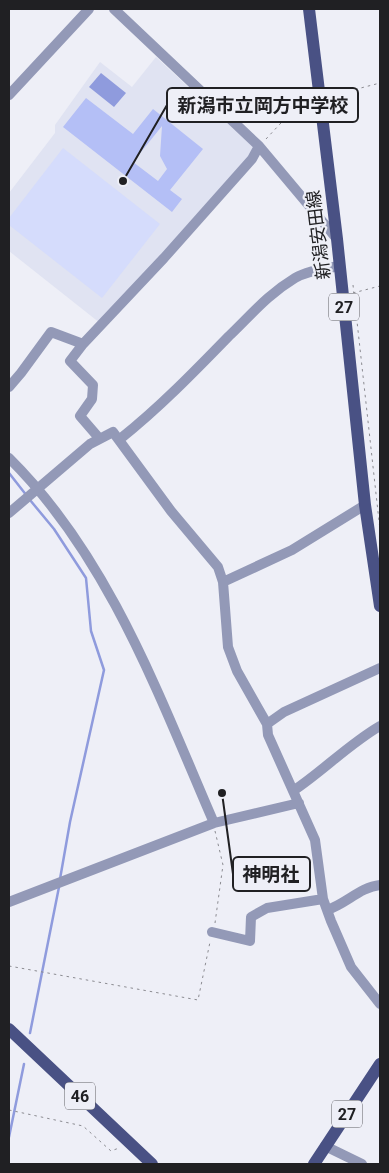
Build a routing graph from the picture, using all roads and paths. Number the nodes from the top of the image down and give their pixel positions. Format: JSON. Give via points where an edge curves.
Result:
{"nodes":[{"id":1,"x":89,"y":9,"type":"edge"},
{"id":2,"x":114,"y":9,"type":"edge"},
{"id":3,"x":309,"y":9,"type":"edge"},
{"id":4,"x":380,"y":83,"type":"edge"},
{"id":5,"x":317,"y":85,"type":"junction"},
{"id":6,"x":9,"y":95,"type":"edge"},
{"id":7,"x":319,"y":98,"type":"junction"},
{"id":8,"x":259,"y":146,"type":"junction"},
{"id":9,"x":337,"y":239,"type":"junction"},
{"id":10,"x":339,"y":266,"type":"junction"},
{"id":11,"x":380,"y":286,"type":"edge"},
{"id":12,"x":343,"y":296,"type":"junction"},
{"id":13,"x":83,"y":344,"type":"junction"},
{"id":14,"x":9,"y":387,"type":"edge"},
{"id":15,"x":99,"y":438,"type":"junction"},
{"id":16,"x":120,"y":440,"type":"junction"},
{"id":17,"x":9,"y":458,"type":"edge"},
{"id":18,"x":38,"y":489,"type":"junction"},
{"id":19,"x":364,"y":505,"type":"junction"},
{"id":20,"x":9,"y":513,"type":"edge"},
{"id":21,"x":378,"y":579,"type":"edge"},
{"id":22,"x":223,"y":582,"type":"junction"},
{"id":23,"x":380,"y":606,"type":"edge"},
{"id":24,"x":380,"y":668,"type":"edge"},
{"id":25,"x":267,"y":724,"type":"junction"},
{"id":26,"x":380,"y":726,"type":"edge"},
{"id":27,"x":293,"y":791,"type":"junction"},
{"id":28,"x":299,"y":803,"type":"junction"},
{"id":29,"x":214,"y":823,"type":"junction"},
{"id":30,"x":380,"y":886,"type":"edge"},
{"id":31,"x":322,"y":899,"type":"junction"},
{"id":32,"x":9,"y":902,"type":"edge"},
{"id":33,"x":327,"y":910,"type":"junction"},
{"id":34,"x":212,"y":932,"type":"junction"},
{"id":35,"x":9,"y":966,"type":"edge"},
{"id":36,"x":380,"y":1004,"type":"edge"},
{"id":37,"x":9,"y":1029,"type":"edge"},
{"id":38,"x":380,"y":1064,"type":"edge"},
{"id":39,"x":9,"y":1110,"type":"edge"},
{"id":40,"x":130,"y":1143,"type":"junction"},
{"id":41,"x":325,"y":1146,"type":"junction"},
{"id":42,"x":152,"y":1164,"type":"edge"},
{"id":43,"x":314,"y":1164,"type":"edge"},
{"id":44,"x":362,"y":1164,"type":"edge"}],
"edges":[{"from":1,"to":6,"type":"street"},
{"from":2,"to":8,"type":"street"},
{"from":3,"to":5,"type":"main road","name":"新潟安田線","number":"27"},
{"from":4,"to":7,"type":"path"},
{"from":5,"to":7,"type":"main road","name":"新潟安田線","number":"27"},
{"from":5,"to":8,"type":"path"},
{"from":7,"to":9,"type":"main road","name":"新潟安田線","number":"27"},
{"from":8,"to":9,"type":"street"},
{"from":8,"to":13,"type":"street","via":[[164,258]]},
{"from":9,"to":10,"type":"main road","name":"新潟安田線","number":"27"},
{"from":10,"to":12,"type":"main road","name":"新潟安田線","number":"27"},
{"from":10,"to":16,"type":"street","via":[[296,277],[259,304],[156,410]]},
{"from":11,"to":12,"type":"path"},
{"from":12,"to":19,"type":"main road","name":"新潟安田線","number":"27"},
{"from":13,"to":14,"type":"street","via":[[51,332]]},
{"from":13,"to":15,"type":"street","via":[[70,361],[93,385],[92,399],[80,416]]},
{"from":15,"to":16,"type":"street","via":[[113,432]]},
{"from":15,"to":18,"type":"street"},
{"from":16,"to":22,"type":"street","via":[[171,511],[218,567]]},
{"from":17,"to":18,"type":"street"},
{"from":18,"to":20,"type":"street"},
{"from":18,"to":29,"type":"street","via":[[94,567],[154,686]]},
{"from":19,"to":21,"type":"main road","name":"新潟安田線","number":"27"},
{"from":19,"to":22,"type":"street","via":[[292,550]]},
{"from":21,"to":23,"type":"main road","name":"新潟安田線","number":"27"},
{"from":22,"to":25,"type":"street","via":[[228,647],[237,672]]},
{"from":24,"to":25,"type":"street","via":[[284,712]]},
{"from":25,"to":27,"type":"street","via":[[268,735]]},
{"from":26,"to":27,"type":"street","via":[[365,734]]},
{"from":27,"to":28,"type":"street"},
{"from":28,"to":29,"type":"street"},
{"from":28,"to":31,"type":"street","via":[[315,840]]},
{"from":29,"to":32,"type":"street"},
{"from":29,"to":34,"type":"path","via":[[223,865],[217,920]]},
{"from":30,"to":33,"type":"street","via":[[371,886]]},
{"from":31,"to":33,"type":"street"},
{"from":31,"to":34,"type":"street","via":[[267,908],[251,917],[250,941]]},
{"from":33,"to":36,"type":"street","via":[[351,967]]},
{"from":34,"to":35,"type":"path","via":[[198,1000]]},
{"from":37,"to":40,"type":"main road","number":"46"},
{"from":38,"to":41,"type":"main road","number":"27"},
{"from":39,"to":40,"type":"path","via":[[83,1126],[112,1151]]},
{"from":40,"to":42,"type":"main road","number":"46"},
{"from":41,"to":43,"type":"main road","number":"27"},
{"from":41,"to":44,"type":"street"}]}
